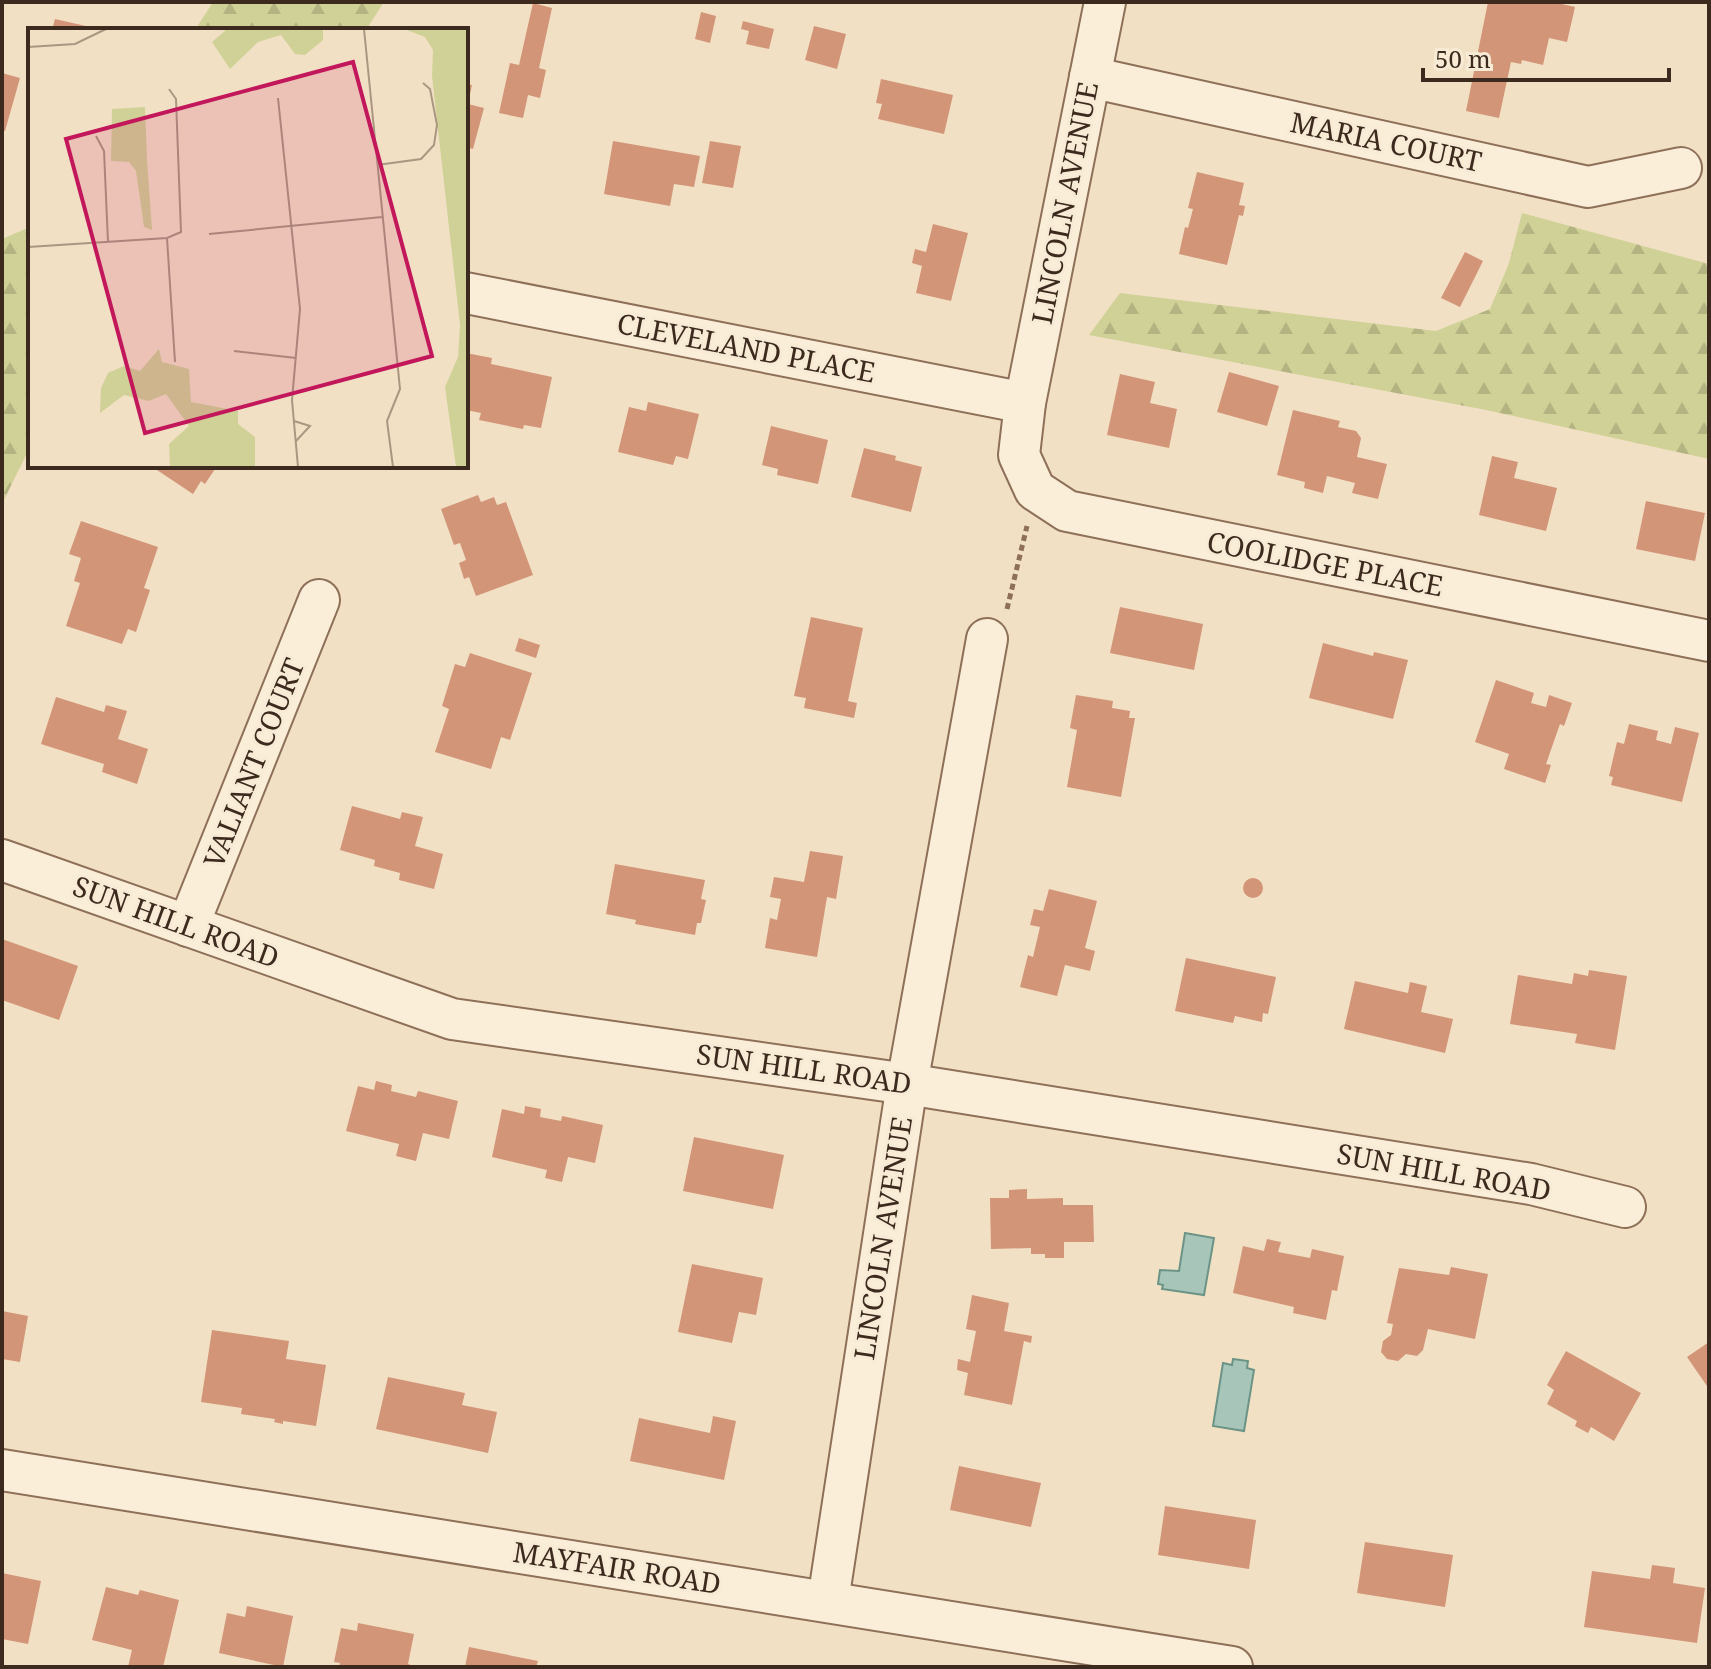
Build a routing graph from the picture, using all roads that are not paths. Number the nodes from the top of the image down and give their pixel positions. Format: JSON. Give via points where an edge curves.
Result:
{"nodes":[{"id":1,"x":1105,"y":2,"type":"edge"},
{"id":2,"x":1090,"y":77,"type":"junction"},
{"id":3,"x":1681,"y":168,"type":"dead end"},
{"id":4,"x":468,"y":293,"type":"edge"},
{"id":5,"x":1025,"y":403,"type":"junction"},
{"id":6,"x":319,"y":600,"type":"dead end"},
{"id":7,"x":987,"y":639,"type":"road end"},
{"id":8,"x":1709,"y":641,"type":"edge"},
{"id":9,"x":2,"y":860,"type":"edge"},
{"id":10,"x":188,"y":926,"type":"junction"},
{"id":11,"x":907,"y":1084,"type":"junction"},
{"id":12,"x":1625,"y":1207,"type":"dead end"},
{"id":13,"x":2,"y":1470,"type":"edge"},
{"id":14,"x":828,"y":1601,"type":"junction"},
{"id":15,"x":1114,"y":1657,"type":"edge"},
{"id":16,"x":1232,"y":1667,"type":"edge"}],
"edges":[{"from":1,"to":2,"type":"street","name":"LINCOLN AVENUE"},
{"from":2,"to":3,"type":"street","name":"MARIA COURT","via":[[1588,187]]},
{"from":2,"to":5,"type":"street","name":"LINCOLN AVENUE"},
{"from":4,"to":5,"type":"street","name":"CLEVELAND PLACE"},
{"from":5,"to":8,"type":"street","name":"COOLIDGE PLACE","via":[[1019,455],[1035,490],[1067,511]]},
{"from":6,"to":10,"type":"street","name":"VALIANT COURT"},
{"from":7,"to":11,"type":"street","name":"LINCOLN AVENUE"},
{"from":9,"to":10,"type":"street","name":"SUN HILL ROAD"},
{"from":10,"to":11,"type":"street","name":"SUN HILL ROAD","via":[[452,1019]]},
{"from":11,"to":12,"type":"street","name":"SUN HILL ROAD","via":[[1531,1184]]},
{"from":11,"to":14,"type":"street","name":"LINCOLN AVENUE"},
{"from":13,"to":14,"type":"street","name":"MAYFAIR ROAD"},
{"from":14,"to":15,"type":"street","name":"MAYFAIR ROAD"},
{"from":15,"to":16,"type":"street","name":"MAYFAIR ROAD"}]}
